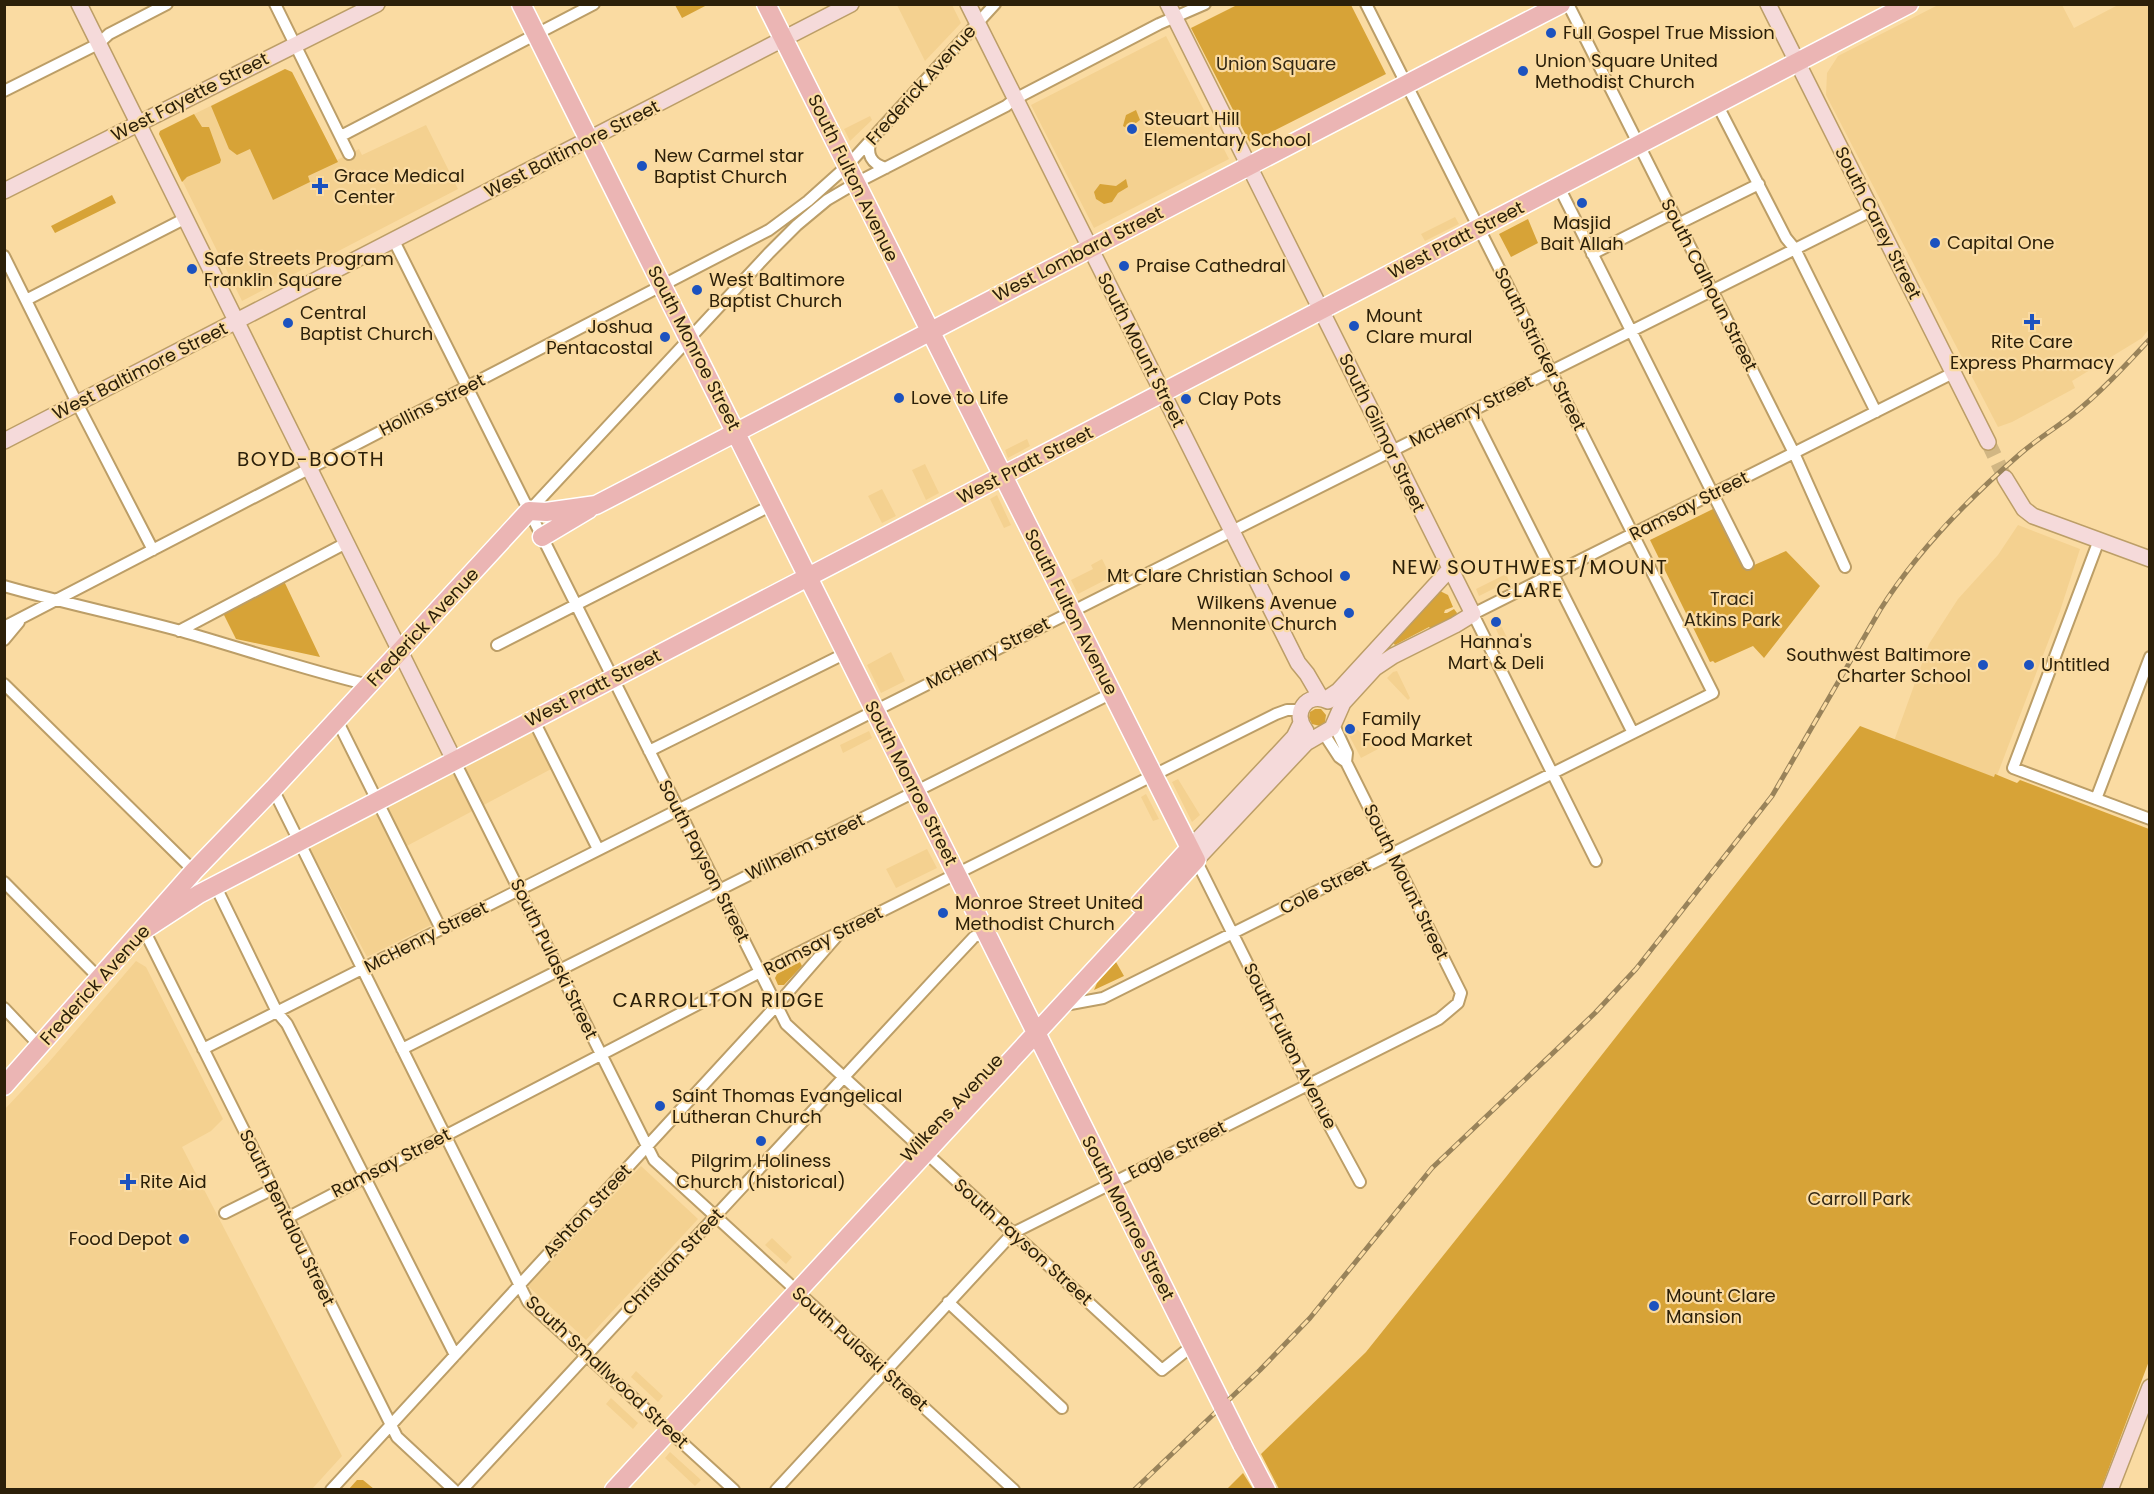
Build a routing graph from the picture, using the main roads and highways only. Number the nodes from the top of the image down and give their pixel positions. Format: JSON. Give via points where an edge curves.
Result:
{"nodes":[{"id":1,"x":521,"y":4,"type":"edge"},
{"id":2,"x":766,"y":4,"type":"edge"},
{"id":3,"x":1561,"y":4,"type":"edge"},
{"id":4,"x":1909,"y":4,"type":"edge"},
{"id":5,"x":930,"y":330,"type":"junction"},
{"id":6,"x":736,"y":431,"type":"junction"},
{"id":7,"x":1003,"y":476,"type":"junction"},
{"id":8,"x":596,"y":505,"type":"junction"},
{"id":9,"x":529,"y":512,"type":"joint"},
{"id":10,"x":542,"y":537,"type":"road end"},
{"id":11,"x":808,"y":578,"type":"junction"},
{"id":12,"x":1193,"y":854,"type":"junction"},
{"id":13,"x":144,"y":930,"type":"junction"},
{"id":14,"x":1033,"y":1029,"type":"junction"},
{"id":15,"x":4,"y":1086,"type":"edge"},
{"id":16,"x":665,"y":1427,"type":"junction"},
{"id":17,"x":598,"y":1490,"type":"edge"},
{"id":18,"x":614,"y":1490,"type":"edge"},
{"id":19,"x":1266,"y":1490,"type":"edge"}],
"edges":[{"from":1,"to":6,"type":"main road","name":"South Monroe Street"},
{"from":2,"to":5,"type":"main road","name":"South Fulton Avenue"},
{"from":3,"to":5,"type":"main road","name":"West Lombard Street"},
{"from":4,"to":7,"type":"main road","name":"West Pratt Street"},
{"from":5,"to":6,"type":"main road","name":"West Lombard Street"},
{"from":5,"to":7,"type":"main road","name":"South Fulton Avenue"},
{"from":6,"to":8,"type":"main road","name":"West Lombard Street"},
{"from":6,"to":11,"type":"main road","name":"South Monroe Street"},
{"from":7,"to":11,"type":"main road","name":"West Pratt Street"},
{"from":7,"to":12,"type":"main road","name":"South Fulton Avenue"},
{"from":8,"to":9,"type":"main road","name":"West Lombard Street"},
{"from":8,"to":10,"type":"main road","name":"West Lombard Street"},
{"from":9,"to":13,"type":"main road","name":"Frederick Avenue","via":[[194,871]]},
{"from":11,"to":13,"type":"main road","name":"West Pratt Street","via":[[215,885]]},
{"from":11,"to":14,"type":"main road","name":"South Monroe Street"},
{"from":12,"to":14,"type":"main road","name":"Wilkens Avenue"},
{"from":12,"to":14,"type":"main road","name":"Wilkens Avenue","via":[[1062,1006]]},
{"from":13,"to":15,"type":"main road","name":"Frederick Avenue"},
{"from":14,"to":16,"type":"main road","name":"Wilkens Avenue"},
{"from":14,"to":19,"type":"main road","name":"South Monroe Street","bridge":true},
{"from":16,"to":17,"type":"main road","name":"Wilkens Avenue"},
{"from":16,"to":18,"type":"main road","name":"Wilkens Avenue"}]}
